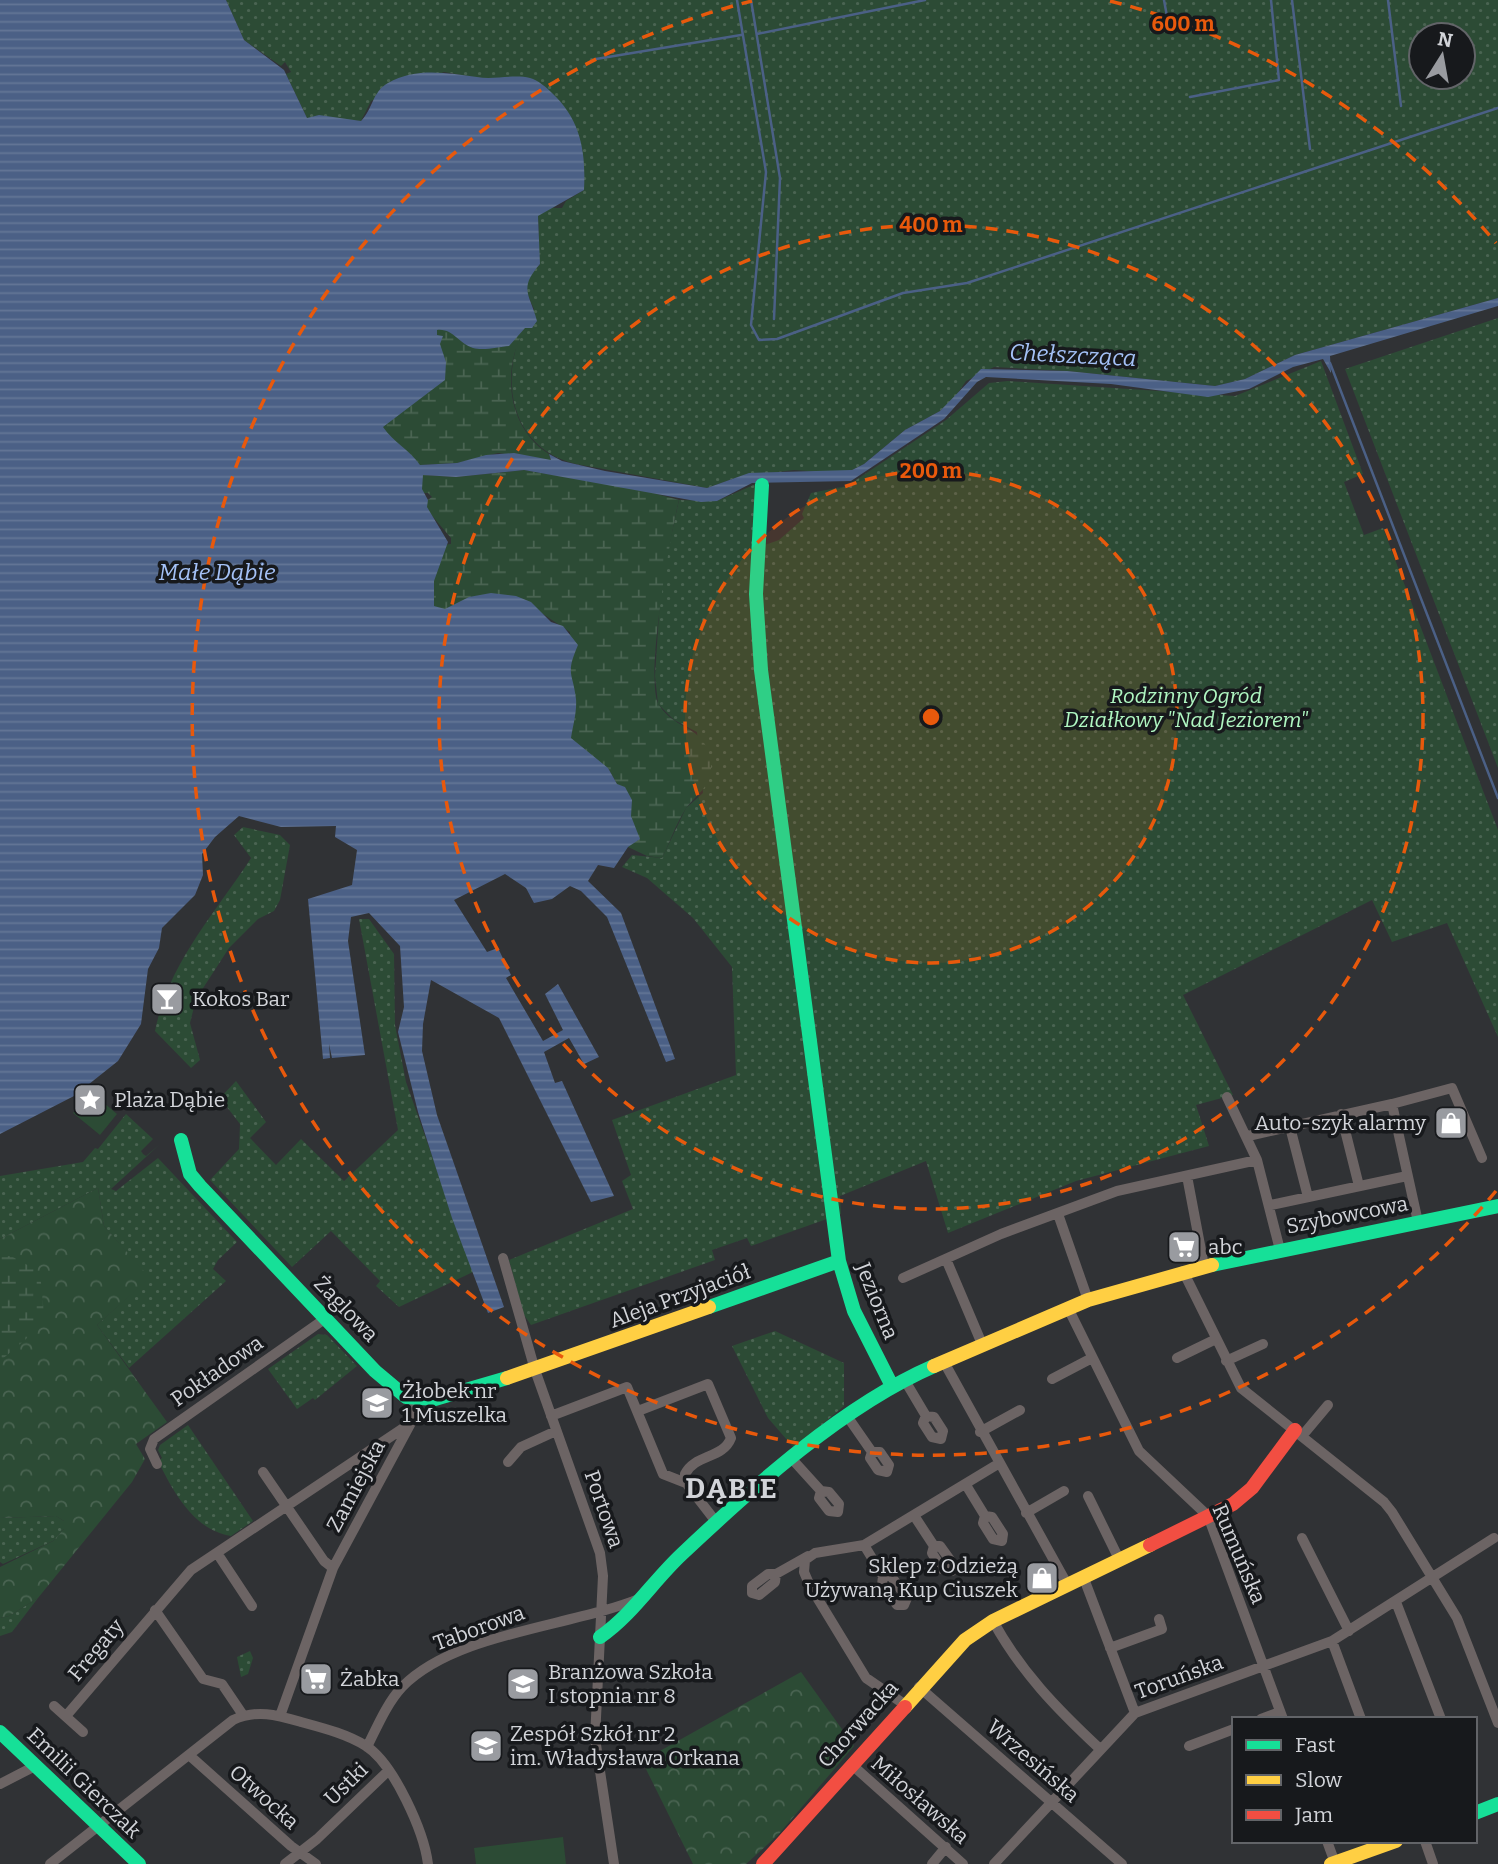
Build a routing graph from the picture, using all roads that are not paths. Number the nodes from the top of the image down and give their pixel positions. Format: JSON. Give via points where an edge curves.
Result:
{"nodes":[{"id":1,"x":762,"y":485,"type":"dead end"},
{"id":2,"x":1227,"y":1097,"type":"dead end"},
{"id":3,"x":1392,"y":1104,"type":"junction"},
{"id":4,"x":1341,"y":1114,"type":"junction"},
{"id":5,"x":1290,"y":1127,"type":"junction"},
{"id":6,"x":1248,"y":1136,"type":"junction"},
{"id":7,"x":181,"y":1140,"type":"dead end"},
{"id":8,"x":1482,"y":1158,"type":"dead end"},
{"id":9,"x":1257,"y":1160,"type":"junction"},
{"id":10,"x":1187,"y":1176,"type":"junction"},
{"id":11,"x":1407,"y":1176,"type":"junction"},
{"id":12,"x":1359,"y":1186,"type":"junction"},
{"id":13,"x":1308,"y":1197,"type":"junction"},
{"id":14,"x":1271,"y":1205,"type":"junction"},
{"id":15,"x":1498,"y":1206,"type":"edge"},
{"id":16,"x":1058,"y":1214,"type":"junction"},
{"id":17,"x":1418,"y":1222,"type":"junction"},
{"id":18,"x":1280,"y":1250,"type":"junction"},
{"id":19,"x":503,"y":1258,"type":"dead end"},
{"id":20,"x":946,"y":1259,"type":"junction"},
{"id":21,"x":839,"y":1261,"type":"junction"},
{"id":22,"x":1204,"y":1266,"type":"junction"},
{"id":23,"x":1183,"y":1271,"type":"junction"},
{"id":24,"x":903,"y":1278,"type":"dead end"},
{"id":25,"x":1088,"y":1300,"type":"junction"},
{"id":26,"x":1068,"y":1308,"type":"junction"},
{"id":27,"x":326,"y":1318,"type":"junction"},
{"id":28,"x":1216,"y":1339,"type":"junction"},
{"id":29,"x":982,"y":1344,"type":"junction"},
{"id":30,"x":1263,"y":1344,"type":"dead end"},
{"id":31,"x":1093,"y":1358,"type":"junction"},
{"id":32,"x":1177,"y":1358,"type":"dead end"},
{"id":33,"x":1227,"y":1361,"type":"junction"},
{"id":34,"x":944,"y":1362,"type":"junction"},
{"id":35,"x":535,"y":1370,"type":"junction"},
{"id":36,"x":1052,"y":1378,"type":"dead end"},
{"id":37,"x":898,"y":1383,"type":"junction"},
{"id":38,"x":415,"y":1400,"type":"junction"},
{"id":39,"x":1328,"y":1405,"type":"dead end"},
{"id":40,"x":638,"y":1410,"type":"junction"},
{"id":41,"x":1020,"y":1410,"type":"dead end"},
{"id":42,"x":551,"y":1416,"type":"junction"},
{"id":43,"x":847,"y":1416,"type":"junction"},
{"id":44,"x":926,"y":1416,"type":"dead end"},
{"id":45,"x":411,"y":1423,"type":"junction"},
{"id":46,"x":556,"y":1431,"type":"junction"},
{"id":47,"x":980,"y":1432,"type":"junction"},
{"id":48,"x":1299,"y":1433,"type":"junction"},
{"id":49,"x":872,"y":1452,"type":"dead end"},
{"id":50,"x":792,"y":1459,"type":"junction"},
{"id":51,"x":508,"y":1462,"type":"dead end"},
{"id":52,"x":157,"y":1464,"type":"dead end"},
{"id":53,"x":998,"y":1464,"type":"junction"},
{"id":54,"x":263,"y":1472,"type":"dead end"},
{"id":55,"x":687,"y":1483,"type":"junction"},
{"id":56,"x":966,"y":1485,"type":"junction"},
{"id":57,"x":821,"y":1491,"type":"dead end"},
{"id":58,"x":1063,"y":1491,"type":"dead end"},
{"id":59,"x":1088,"y":1496,"type":"dead end"},
{"id":60,"x":287,"y":1508,"type":"junction"},
{"id":61,"x":1026,"y":1513,"type":"junction"},
{"id":62,"x":985,"y":1516,"type":"dead end"},
{"id":63,"x":1208,"y":1516,"type":"junction"},
{"id":64,"x":915,"y":1517,"type":"junction"},
{"id":65,"x":717,"y":1523,"type":"junction"},
{"id":66,"x":1301,"y":1538,"type":"dead end"},
{"id":67,"x":1494,"y":1538,"type":"dead end"},
{"id":68,"x":864,"y":1545,"type":"junction"},
{"id":69,"x":934,"y":1546,"type":"dead end"},
{"id":70,"x":217,"y":1553,"type":"junction"},
{"id":71,"x":808,"y":1556,"type":"junction"},
{"id":72,"x":1119,"y":1559,"type":"junction"},
{"id":73,"x":334,"y":1568,"type":"junction"},
{"id":74,"x":776,"y":1574,"type":"dead end"},
{"id":75,"x":883,"y":1576,"type":"dead end"},
{"id":76,"x":1083,"y":1576,"type":"junction"},
{"id":77,"x":1432,"y":1579,"type":"junction"},
{"id":78,"x":1067,"y":1584,"type":"junction"},
{"id":79,"x":647,"y":1593,"type":"junction"},
{"id":80,"x":1396,"y":1602,"type":"junction"},
{"id":81,"x":252,"y":1606,"type":"dead end"},
{"id":82,"x":155,"y":1610,"type":"junction"},
{"id":83,"x":601,"y":1610,"type":"junction"},
{"id":84,"x":1159,"y":1619,"type":"dead end"},
{"id":85,"x":993,"y":1621,"type":"junction"},
{"id":86,"x":1349,"y":1631,"type":"junction"},
{"id":87,"x":600,"y":1637,"type":"junction"},
{"id":88,"x":1332,"y":1640,"type":"junction"},
{"id":89,"x":1110,"y":1648,"type":"junction"},
{"id":90,"x":1264,"y":1667,"type":"junction"},
{"id":91,"x":919,"y":1687,"type":"junction"},
{"id":92,"x":904,"y":1704,"type":"junction"},
{"id":93,"x":54,"y":1706,"type":"dead end"},
{"id":94,"x":1135,"y":1713,"type":"junction"},
{"id":95,"x":243,"y":1715,"type":"junction"},
{"id":96,"x":1281,"y":1715,"type":"edge"},
{"id":97,"x":66,"y":1716,"type":"junction"},
{"id":98,"x":280,"y":1716,"type":"junction"},
{"id":99,"x":1360,"y":1717,"type":"edge"},
{"id":100,"x":1440,"y":1717,"type":"edge"},
{"id":101,"x":1497,"y":1720,"type":"edge"},
{"id":102,"x":1232,"y":1730,"type":"edge"},
{"id":103,"x":0,"y":1732,"type":"edge"},
{"id":104,"x":83,"y":1732,"type":"dead end"},
{"id":105,"x":1189,"y":1746,"type":"dead end"},
{"id":106,"x":367,"y":1747,"type":"junction"},
{"id":107,"x":1100,"y":1749,"type":"junction"},
{"id":108,"x":189,"y":1755,"type":"junction"},
{"id":109,"x":850,"y":1764,"type":"junction"},
{"id":110,"x":37,"y":1765,"type":"junction"},
{"id":111,"x":388,"y":1771,"type":"junction"},
{"id":112,"x":0,"y":1784,"type":"edge"},
{"id":113,"x":1050,"y":1801,"type":"junction"},
{"id":114,"x":1498,"y":1804,"type":"edge"},
{"id":115,"x":1477,"y":1812,"type":"edge"},
{"id":116,"x":99,"y":1825,"type":"junction"},
{"id":117,"x":1328,"y":1843,"type":"edge"},
{"id":118,"x":1390,"y":1843,"type":"edge"},
{"id":119,"x":1426,"y":1843,"type":"edge"},
{"id":120,"x":946,"y":1847,"type":"junction"},
{"id":121,"x":300,"y":1852,"type":"junction"},
{"id":122,"x":1333,"y":1863,"type":"edge"},
{"id":123,"x":50,"y":1864,"type":"edge"},
{"id":124,"x":139,"y":1864,"type":"edge"},
{"id":125,"x":285,"y":1864,"type":"edge"},
{"id":126,"x":316,"y":1864,"type":"edge"},
{"id":127,"x":428,"y":1864,"type":"edge"},
{"id":128,"x":614,"y":1864,"type":"edge"},
{"id":129,"x":763,"y":1864,"type":"edge"},
{"id":130,"x":932,"y":1864,"type":"edge"},
{"id":131,"x":963,"y":1864,"type":"edge"},
{"id":132,"x":994,"y":1864,"type":"edge"},
{"id":133,"x":1122,"y":1864,"type":"edge"},
{"id":134,"x":1433,"y":1864,"type":"edge"}],
"edges":[{"from":1,"to":21,"type":"street","name":"Jeziorna","via":[[756,594],[761,670]]},
{"from":2,"to":6,"type":"street"},
{"from":3,"to":4,"type":"street"},
{"from":3,"to":8,"type":"street","via":[[1452,1088]]},
{"from":3,"to":11,"type":"street"},
{"from":4,"to":5,"type":"street"},
{"from":4,"to":12,"type":"street"},
{"from":5,"to":6,"type":"street"},
{"from":5,"to":13,"type":"street"},
{"from":6,"to":9,"type":"street"},
{"from":7,"to":27,"type":"street","name":"Żaglowa","via":[[190,1174]]},
{"from":9,"to":10,"type":"street"},
{"from":9,"to":14,"type":"street"},
{"from":10,"to":16,"type":"street","via":[[1117,1192]]},
{"from":10,"to":22,"type":"street"},
{"from":11,"to":12,"type":"street"},
{"from":11,"to":17,"type":"street"},
{"from":12,"to":13,"type":"street"},
{"from":13,"to":14,"type":"street"},
{"from":14,"to":18,"type":"street"},
{"from":15,"to":17,"type":"street","name":"Szybowcowa"},
{"from":16,"to":20,"type":"street"},
{"from":16,"to":25,"type":"street"},
{"from":17,"to":18,"type":"street","name":"Szybowcowa"},
{"from":18,"to":22,"type":"street","name":"Szybowcowa"},
{"from":19,"to":35,"type":"street","name":"Portowa"},
{"from":20,"to":24,"type":"street"},
{"from":20,"to":29,"type":"street"},
{"from":21,"to":35,"type":"street","name":"Aleja Przyjaciół"},
{"from":21,"to":37,"type":"street","name":"Jeziorna","via":[[854,1311]]},
{"from":22,"to":23,"type":"street","name":"Szybowcowa"},
{"from":23,"to":25,"type":"street","name":"Szybowcowa"},
{"from":23,"to":28,"type":"street"},
{"from":25,"to":26,"type":"street","name":"Szybowcowa"},
{"from":26,"to":29,"type":"street","name":"Szybowcowa"},
{"from":26,"to":31,"type":"street","name":"Rumuńska"},
{"from":27,"to":38,"type":"street","name":"Żaglowa","via":[[399,1393]]},
{"from":27,"to":52,"type":"street","name":"Pokładowa","via":[[154,1438],[150,1449]]},
{"from":28,"to":32,"type":"street"},
{"from":28,"to":33,"type":"street"},
{"from":29,"to":34,"type":"street","name":"Szybowcowa"},
{"from":30,"to":33,"type":"street"},
{"from":31,"to":36,"type":"street"},
{"from":31,"to":63,"type":"street","name":"Rumuńska","via":[[1139,1451]]},
{"from":33,"to":48,"type":"street","via":[[1241,1388]]},
{"from":34,"to":37,"type":"street","name":"Szybowcowa"},
{"from":34,"to":47,"type":"street"},
{"from":35,"to":38,"type":"street","via":[[435,1399]]},
{"from":35,"to":42,"type":"street","name":"Portowa"},
{"from":37,"to":43,"type":"street","name":"Szybowcowa"},
{"from":37,"to":44,"type":"street"},
{"from":38,"to":45,"type":"street","name":"Zamiejska"},
{"from":39,"to":48,"type":"street"},
{"from":40,"to":42,"type":"street","via":[[627,1387]]},
{"from":40,"to":55,"type":"street","via":[[663,1474]]},
{"from":40,"to":55,"type":"street","via":[[708,1384],[730,1438],[725,1449],[693,1462],[685,1474]]},
{"from":41,"to":47,"type":"street"},
{"from":42,"to":46,"type":"street","name":"Portowa"},
{"from":43,"to":49,"type":"street"},
{"from":43,"to":50,"type":"street","name":"Szybowcowa"},
{"from":45,"to":60,"type":"street","name":"Fregaty"},
{"from":45,"to":73,"type":"street","name":"Zamiejska"},
{"from":46,"to":51,"type":"street","via":[[521,1447]]},
{"from":46,"to":83,"type":"street","name":"Portowa","via":[[600,1553]]},
{"from":47,"to":53,"type":"street"},
{"from":48,"to":63,"type":"street","name":"Chorwacka","via":[[1252,1488]]},
{"from":48,"to":77,"type":"street","via":[[1384,1502]]},
{"from":50,"to":57,"type":"street"},
{"from":50,"to":65,"type":"street","name":"Szybowcowa"},
{"from":53,"to":56,"type":"street"},
{"from":53,"to":61,"type":"street"},
{"from":54,"to":60,"type":"street","name":"Zamiejska"},
{"from":55,"to":65,"type":"street"},
{"from":56,"to":62,"type":"street"},
{"from":56,"to":64,"type":"street"},
{"from":58,"to":61,"type":"street"},
{"from":59,"to":72,"type":"street"},
{"from":60,"to":70,"type":"street","name":"Fregaty"},
{"from":60,"to":73,"type":"street","name":"Zamiejska","via":[[324,1561]]},
{"from":61,"to":78,"type":"street"},
{"from":63,"to":72,"type":"street","name":"Chorwacka"},
{"from":63,"to":90,"type":"street","name":"Rumuńska"},
{"from":64,"to":68,"type":"street"},
{"from":64,"to":69,"type":"street"},
{"from":65,"to":79,"type":"street","name":"Szybowcowa"},
{"from":66,"to":86,"type":"street"},
{"from":67,"to":77,"type":"street","name":"Toruńska"},
{"from":68,"to":71,"type":"street"},
{"from":68,"to":75,"type":"street"},
{"from":70,"to":81,"type":"street"},
{"from":70,"to":82,"type":"street","name":"Fregaty","via":[[191,1570]]},
{"from":71,"to":74,"type":"street"},
{"from":71,"to":92,"type":"street","via":[[804,1572],[866,1678]]},
{"from":72,"to":76,"type":"street","name":"Chorwacka"},
{"from":73,"to":98,"type":"street","name":"Zamiejska"},
{"from":76,"to":78,"type":"street","name":"Chorwacka"},
{"from":76,"to":89,"type":"street"},
{"from":77,"to":80,"type":"street","name":"Toruńska"},
{"from":77,"to":101,"type":"street","via":[[1457,1618]]},
{"from":78,"to":85,"type":"street","name":"Chorwacka"},
{"from":79,"to":83,"type":"street","name":"Szybowcowa"},
{"from":79,"to":87,"type":"street","name":"Szybowcowa","via":[[622,1622]]},
{"from":80,"to":86,"type":"street","name":"Toruńska"},
{"from":80,"to":100,"type":"street"},
{"from":82,"to":95,"type":"street","via":[[203,1679],[222,1684]]},
{"from":82,"to":97,"type":"street","name":"Fregaty"},
{"from":83,"to":87,"type":"street","name":"Portowa"},
{"from":83,"to":106,"type":"street","name":"Taborowa","via":[[442,1660],[401,1689]]},
{"from":84,"to":89,"type":"street","via":[[1162,1629]]},
{"from":85,"to":91,"type":"street","name":"Chorwacka","via":[[965,1640]]},
{"from":85,"to":107,"type":"street","via":[[1037,1688]]},
{"from":86,"to":88,"type":"street","name":"Toruńska"},
{"from":87,"to":128,"type":"street","name":"Portowa","via":[[595,1738]]},
{"from":88,"to":90,"type":"street","name":"Toruńska"},
{"from":88,"to":99,"type":"street"},
{"from":89,"to":94,"type":"street"},
{"from":90,"to":94,"type":"street","name":"Toruńska"},
{"from":90,"to":96,"type":"street","name":"Rumuńska"},
{"from":91,"to":92,"type":"street","name":"Chorwacka"},
{"from":91,"to":113,"type":"street","name":"Wrzesińska"},
{"from":92,"to":109,"type":"street","name":"Chorwacka"},
{"from":93,"to":97,"type":"street"},
{"from":94,"to":107,"type":"street","name":"Toruńska"},
{"from":95,"to":98,"type":"street"},
{"from":95,"to":108,"type":"street"},
{"from":97,"to":104,"type":"street"},
{"from":98,"to":106,"type":"street"},
{"from":102,"to":105,"type":"street"},
{"from":103,"to":110,"type":"street","name":"Emilii Gierczak"},
{"from":106,"to":111,"type":"street"},
{"from":107,"to":113,"type":"street","name":"Toruńska"},
{"from":108,"to":116,"type":"street"},
{"from":108,"to":121,"type":"street","name":"Otwocka"},
{"from":109,"to":120,"type":"street","name":"Miłosławska"},
{"from":109,"to":129,"type":"street","name":"Chorwacka"},
{"from":110,"to":112,"type":"street"},
{"from":110,"to":116,"type":"street","name":"Emilii Gierczak"},
{"from":111,"to":121,"type":"street","name":"Ustki"},
{"from":111,"to":127,"type":"street","via":[[415,1821]]},
{"from":113,"to":132,"type":"street"},
{"from":113,"to":133,"type":"street","name":"Wrzesińska"},
{"from":114,"to":115,"type":"street"},
{"from":116,"to":123,"type":"street"},
{"from":116,"to":124,"type":"street","name":"Emilii Gierczak"},
{"from":117,"to":122,"type":"street"},
{"from":118,"to":122,"type":"street"},
{"from":119,"to":134,"type":"street"},
{"from":120,"to":130,"type":"street"},
{"from":120,"to":131,"type":"street","name":"Miłosławska"},
{"from":121,"to":125,"type":"street","name":"Ustki"},
{"from":121,"to":126,"type":"street","name":"Otwocka"}]}
